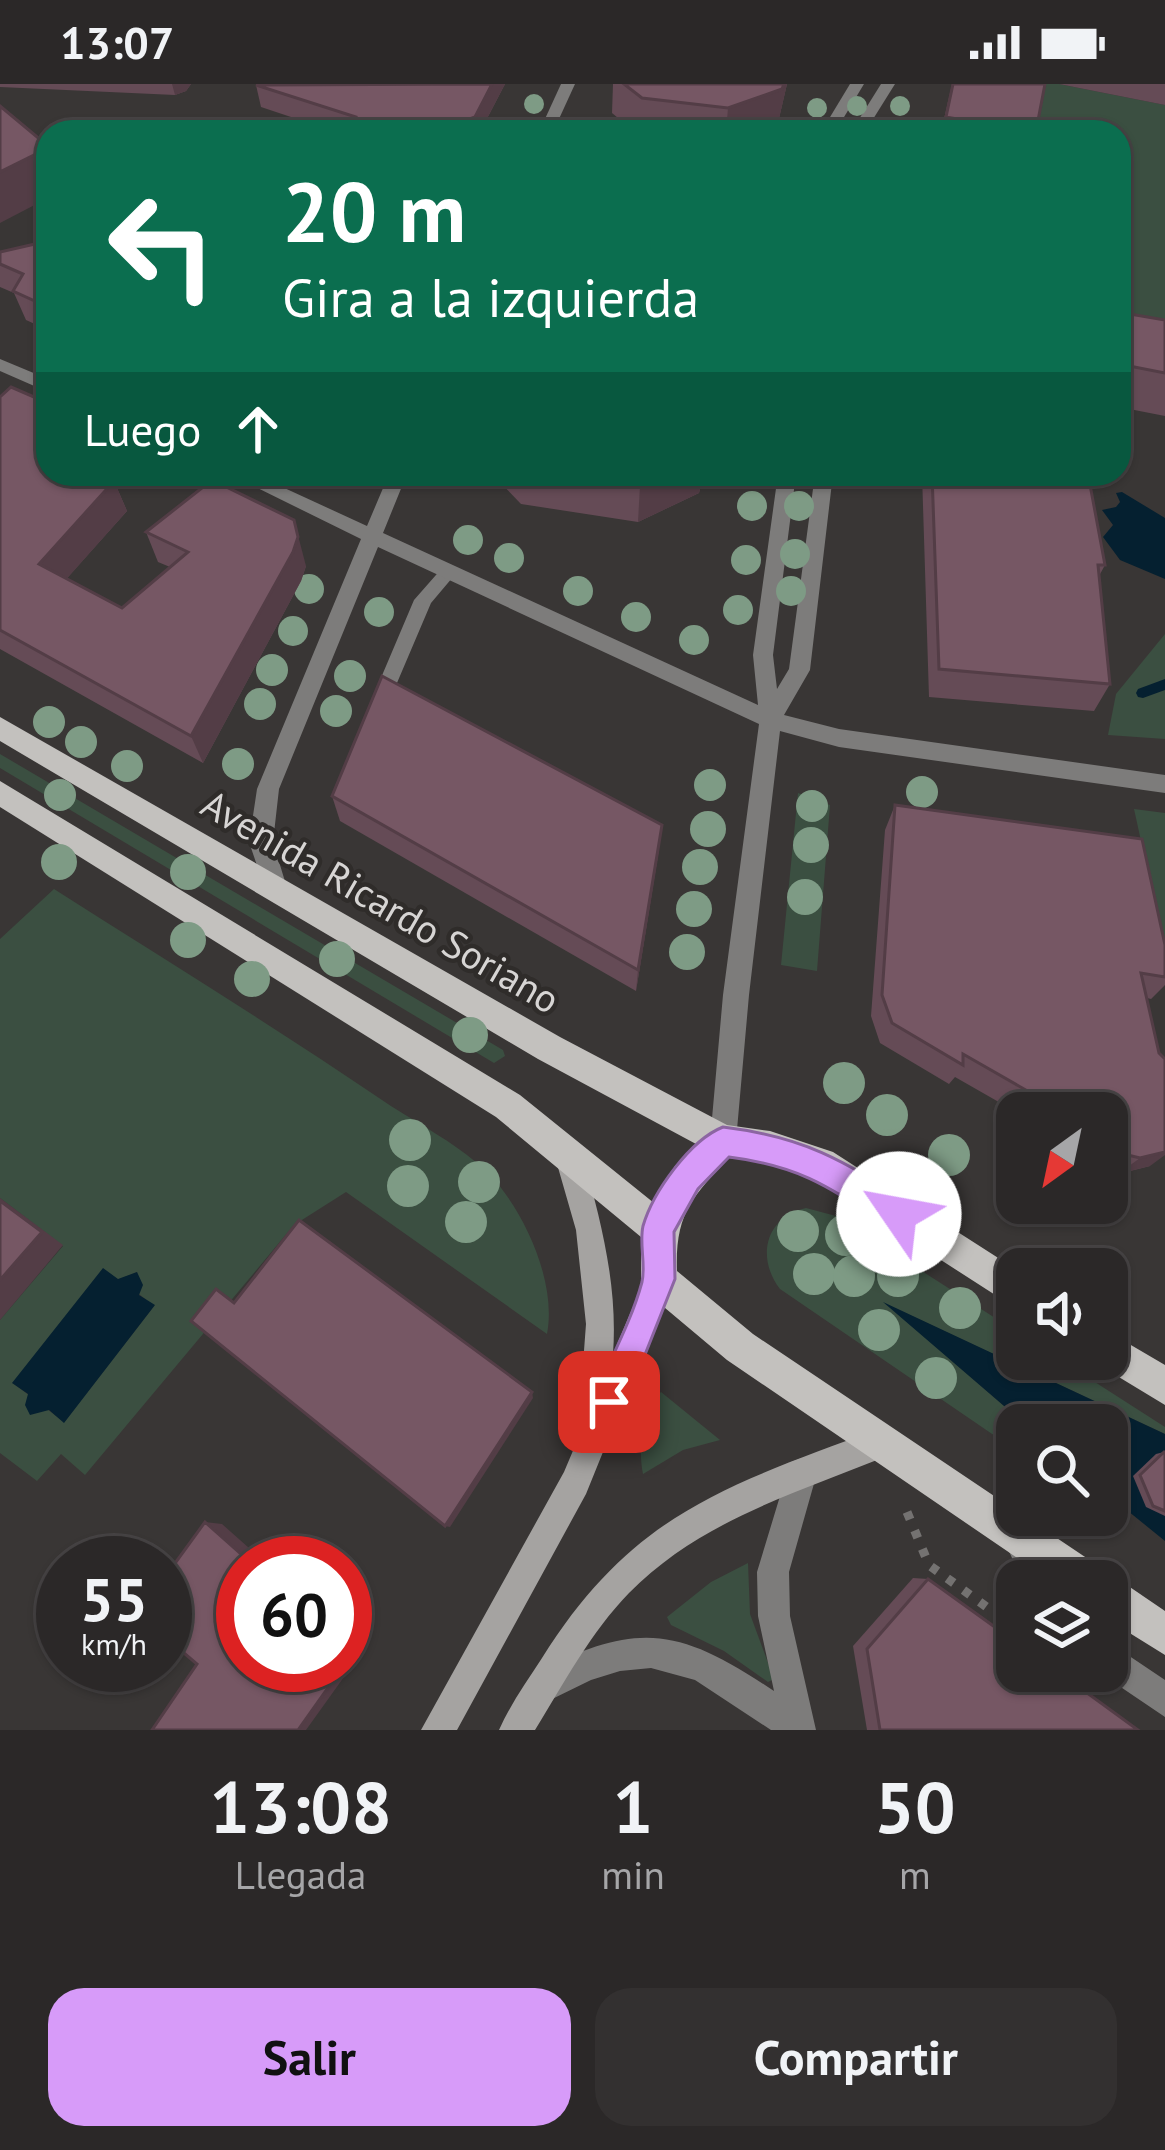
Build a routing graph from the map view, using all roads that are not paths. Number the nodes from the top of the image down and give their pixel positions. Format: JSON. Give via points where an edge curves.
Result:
{"nodes":[{"id":1,"x":568,"y":84,"type":"edge"},
{"id":2,"x":857,"y":84,"type":"edge"},
{"id":3,"x":888,"y":84,"type":"edge"},
{"id":4,"x":552,"y":120,"type":"edge"},
{"id":5,"x":835,"y":120,"type":"edge"},
{"id":6,"x":866,"y":120,"type":"edge"},
{"id":7,"x":0,"y":364,"type":"edge"},
{"id":8,"x":36,"y":380,"type":"edge"},
{"id":9,"x":264,"y":486,"type":"edge"},
{"id":10,"x":393,"y":486,"type":"edge"},
{"id":11,"x":785,"y":486,"type":"edge"},
{"id":12,"x":823,"y":486,"type":"edge"},
{"id":13,"x":372,"y":536,"type":"junction"},
{"id":14,"x":449,"y":571,"type":"junction"},
{"id":15,"x":384,"y":692,"type":"edge"},
{"id":16,"x":770,"y":720,"type":"junction"},
{"id":17,"x":0,"y":728,"type":"edge"},
{"id":18,"x":1165,"y":784,"type":"edge"},
{"id":19,"x":0,"y":793,"type":"edge"},
{"id":20,"x":275,"y":888,"type":"junction"},
{"id":21,"x":723,"y":1142,"type":"junction"},
{"id":22,"x":569,"y":1156,"type":"junction"},
{"id":23,"x":658,"y":1229,"type":"junction"},
{"id":24,"x":996,"y":1277,"type":"edge"},
{"id":25,"x":659,"y":1279,"type":"junction"},
{"id":26,"x":1128,"y":1362,"type":"edge"},
{"id":27,"x":1165,"y":1386,"type":"edge"},
{"id":28,"x":592,"y":1444,"type":"junction"},
{"id":29,"x":878,"y":1444,"type":"junction"},
{"id":30,"x":802,"y":1473,"type":"junction"},
{"id":31,"x":996,"y":1520,"type":"edge"},
{"id":32,"x":1020,"y":1536,"type":"edge"},
{"id":33,"x":1055,"y":1560,"type":"edge"},
{"id":34,"x":1128,"y":1609,"type":"edge"},
{"id":35,"x":1165,"y":1635,"type":"edge"},
{"id":36,"x":1128,"y":1673,"type":"edge"},
{"id":37,"x":544,"y":1687,"type":"junction"},
{"id":38,"x":1165,"y":1700,"type":"edge"},
{"id":39,"x":799,"y":1729,"type":"edge"},
{"id":40,"x":438,"y":1730,"type":"edge"},
{"id":41,"x":516,"y":1730,"type":"edge"}],
"edges":[{"from":1,"to":4,"type":"street"},
{"from":2,"to":5,"type":"street"},
{"from":3,"to":6,"type":"street"},
{"from":7,"to":8,"type":"street"},
{"from":9,"to":13,"type":"street"},
{"from":10,"to":13,"type":"street"},
{"from":11,"to":16,"type":"street","via":[[763,656]]},
{"from":12,"to":16,"type":"street","via":[[800,670]]},
{"from":13,"to":14,"type":"street"},
{"from":13,"to":20,"type":"street","via":[[262,810]]},
{"from":14,"to":15,"type":"lane","via":[[423,600]]},
{"from":14,"to":16,"type":"street"},
{"from":16,"to":18,"type":"street","via":[[839,738]]},
{"from":16,"to":21,"type":"street"},
{"from":17,"to":20,"type":"main road","name":"Avenida Ricardo Soriano"},
{"from":19,"to":22,"type":"main road","via":[[508,1106]]},
{"from":20,"to":21,"type":"main road","name":"Avenida Ricardo Soriano"},
{"from":21,"to":23,"type":"main road","via":[[687,1178]]},
{"from":21,"to":24,"type":"main road","name":"Avenida Ricardo Soriano","via":[[821,1164]]},
{"from":22,"to":23,"type":"main road"},
{"from":22,"to":28,"type":"main road","via":[[590,1230],[601,1324]]},
{"from":23,"to":25,"type":"main road"},
{"from":25,"to":28,"type":"main road"},
{"from":25,"to":29,"type":"main road"},
{"from":26,"to":27,"type":"main road"},
{"from":28,"to":40,"type":"main road"},
{"from":29,"to":30,"type":"main road"},
{"from":29,"to":31,"type":"main road"},
{"from":30,"to":37,"type":"main road","via":[[672,1535],[616,1584]]},
{"from":30,"to":39,"type":"street","via":[[773,1572],[774,1616]]},
{"from":32,"to":33,"type":"main road"},
{"from":34,"to":35,"type":"main road"},
{"from":36,"to":38,"type":"street"},
{"from":37,"to":39,"type":"street","via":[[584,1663],[628,1649],[656,1651],[726,1679]]},
{"from":37,"to":41,"type":"main road"}]}
